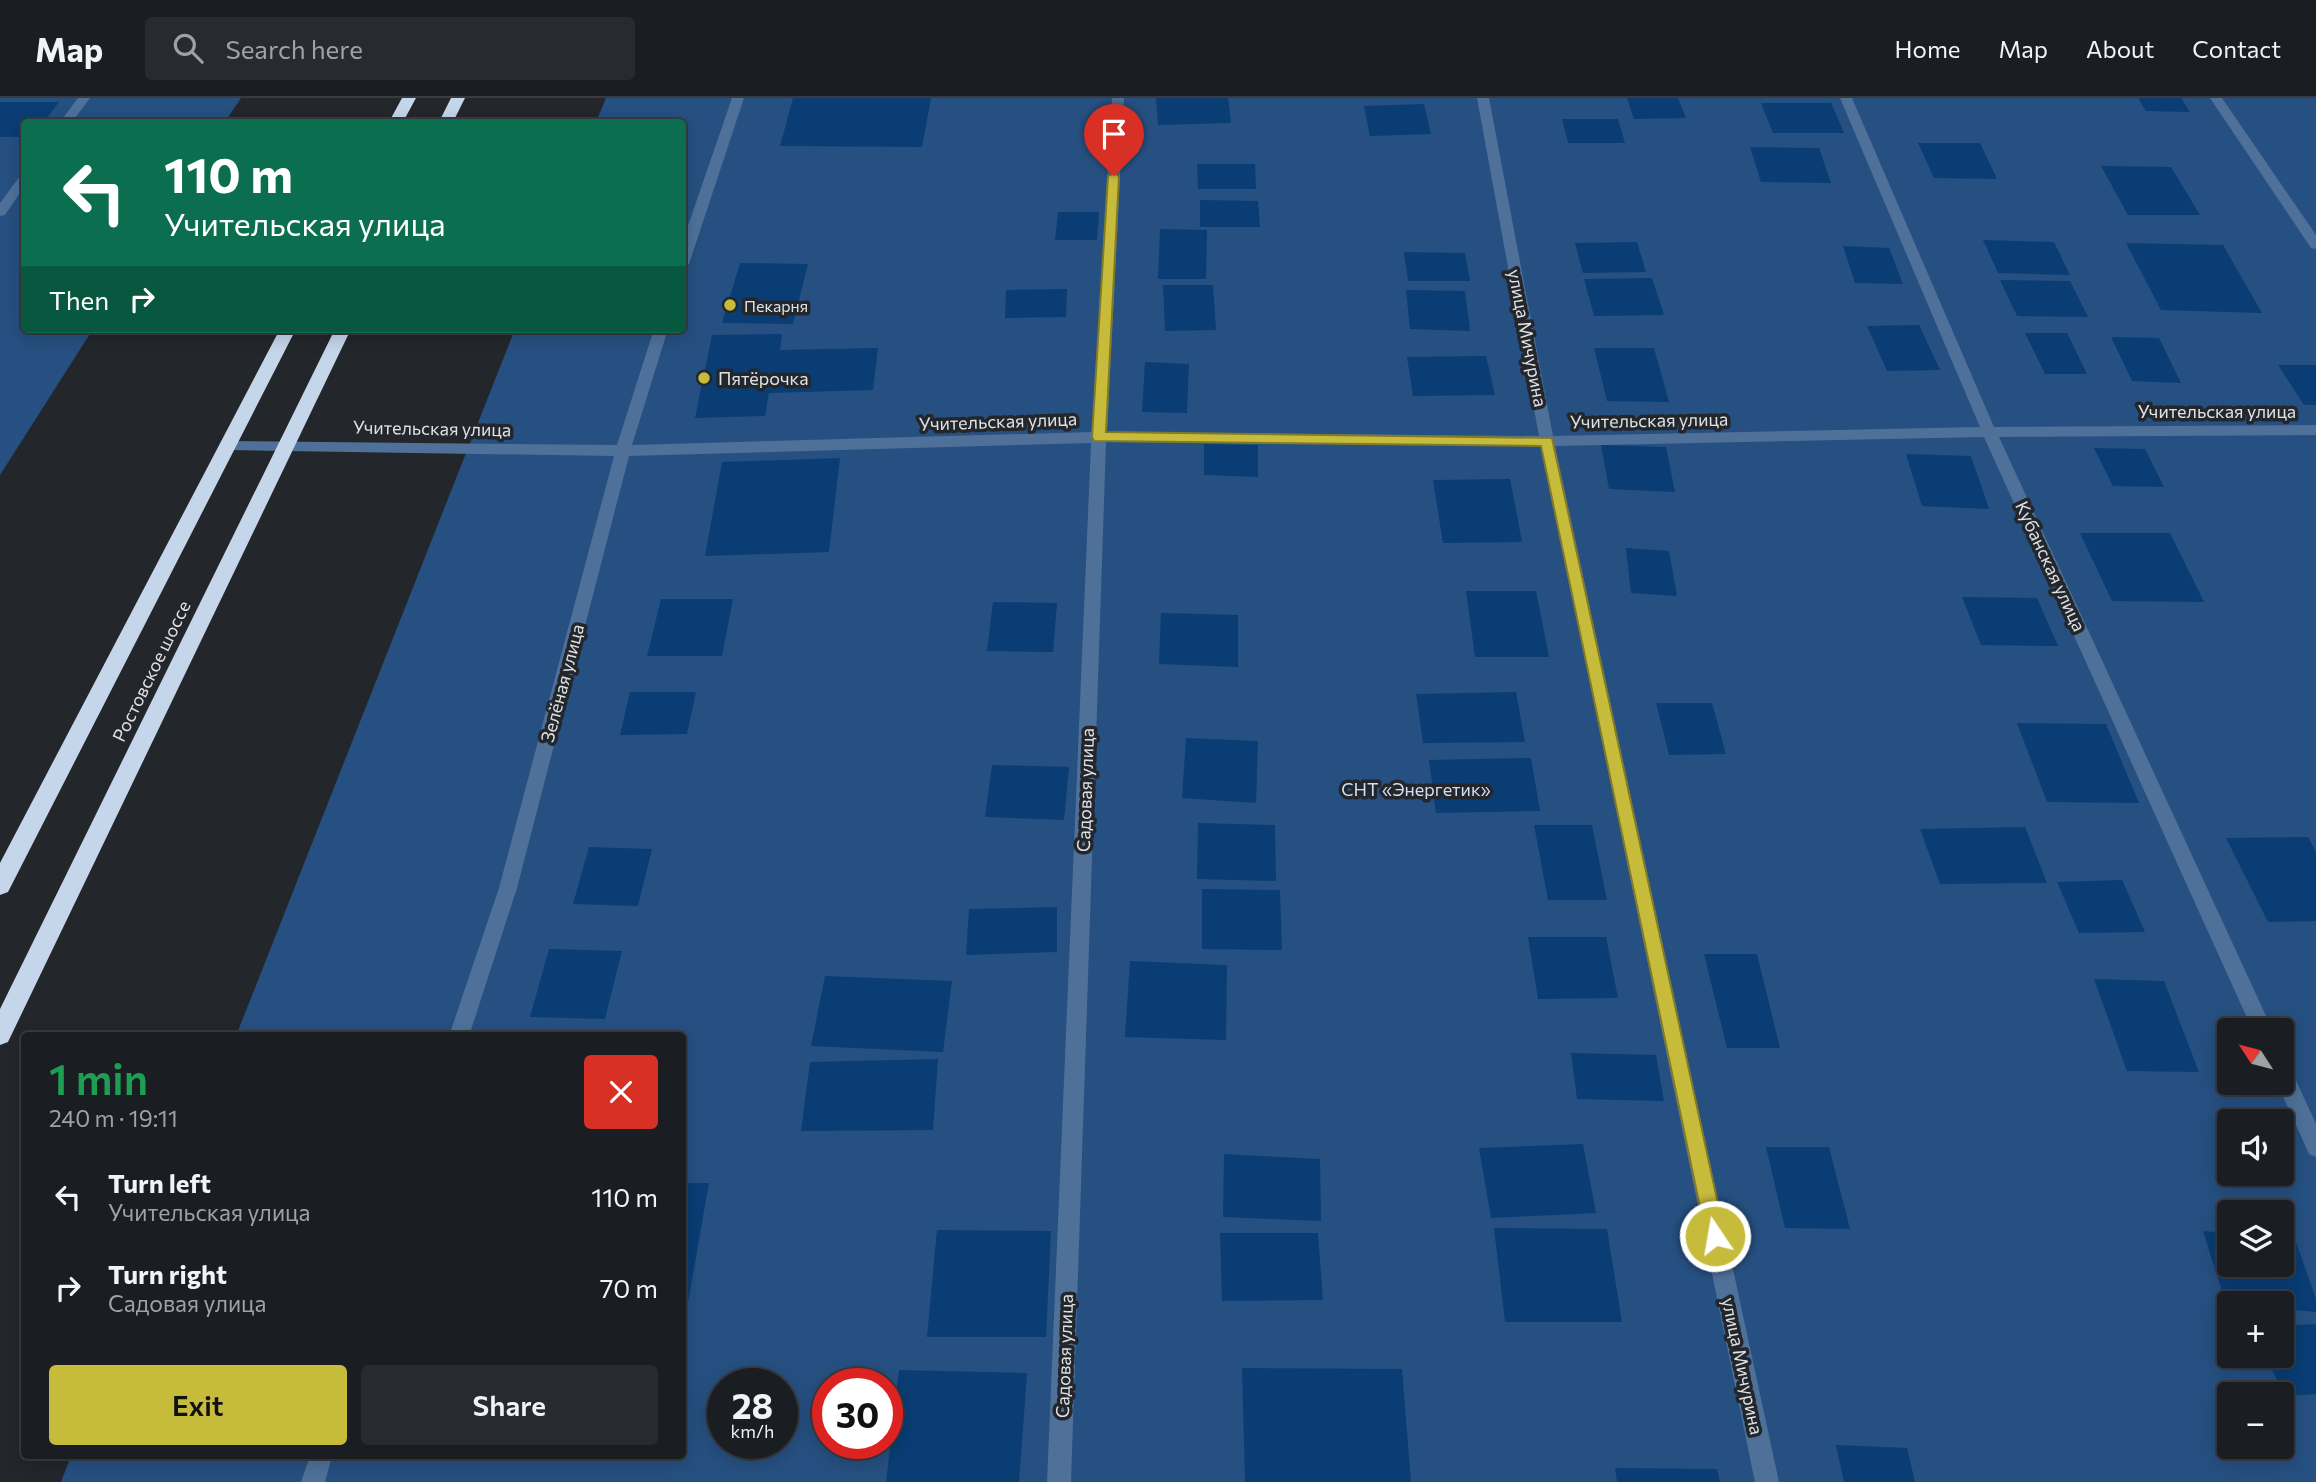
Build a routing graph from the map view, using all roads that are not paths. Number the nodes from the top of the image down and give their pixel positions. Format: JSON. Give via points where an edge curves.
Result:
{"nodes":[{"id":1,"x":83,"y":98,"type":"edge"},
{"id":2,"x":409,"y":98,"type":"edge"},
{"id":3,"x":458,"y":98,"type":"edge"},
{"id":4,"x":738,"y":98,"type":"edge"},
{"id":5,"x":1118,"y":98,"type":"edge"},
{"id":6,"x":1483,"y":98,"type":"edge"},
{"id":7,"x":1846,"y":98,"type":"edge"},
{"id":8,"x":2216,"y":98,"type":"edge"},
{"id":9,"x":68,"y":119,"type":"edge"},
{"id":10,"x":398,"y":119,"type":"edge"},
{"id":11,"x":448,"y":119,"type":"edge"},
{"id":12,"x":21,"y":183,"type":"edge"},
{"id":13,"x":0,"y":212,"type":"edge"},
{"id":14,"x":2316,"y":245,"type":"edge"},
{"id":15,"x":686,"y":252,"type":"edge"},
{"id":16,"x":286,"y":333,"type":"edge"},
{"id":17,"x":341,"y":333,"type":"edge"},
{"id":18,"x":660,"y":333,"type":"edge"},
{"id":19,"x":2316,"y":430,"type":"edge"},
{"id":20,"x":1989,"y":432,"type":"junction"},
{"id":21,"x":1099,"y":437,"type":"junction"},
{"id":22,"x":1547,"y":441,"type":"junction"},
{"id":23,"x":286,"y":444,"type":"junction"},
{"id":24,"x":228,"y":445,"type":"junction"},
{"id":25,"x":623,"y":451,"type":"junction"},
{"id":26,"x":0,"y":885,"type":"edge"},
{"id":27,"x":2257,"y":1018,"type":"edge"},
{"id":28,"x":460,"y":1032,"type":"edge"},
{"id":29,"x":0,"y":1034,"type":"edge"},
{"id":30,"x":2293,"y":1096,"type":"edge"},
{"id":31,"x":2316,"y":1147,"type":"edge"},
{"id":32,"x":320,"y":1459,"type":"edge"},
{"id":33,"x":313,"y":1482,"type":"edge"},
{"id":34,"x":1059,"y":1482,"type":"edge"},
{"id":35,"x":1767,"y":1482,"type":"edge"}],
"edges":[{"from":1,"to":9,"type":"street"},
{"from":2,"to":10,"type":"highway"},
{"from":3,"to":11,"type":"highway"},
{"from":4,"to":15,"type":"street"},
{"from":5,"to":21,"type":"street","name":"Садовая улица"},
{"from":6,"to":22,"type":"street","name":"улица Мичурина"},
{"from":7,"to":20,"type":"street","name":"Кубанская улица"},
{"from":8,"to":14,"type":"street"},
{"from":12,"to":13,"type":"street"},
{"from":16,"to":24,"type":"highway","name":"Ростовское шоссе"},
{"from":17,"to":23,"type":"highway","name":"Ростовское шоссе"},
{"from":18,"to":25,"type":"street","name":"Зелёная улица"},
{"from":19,"to":20,"type":"street","name":"Учительская улица"},
{"from":20,"to":22,"type":"street","name":"Учительская улица"},
{"from":20,"to":27,"type":"street","name":"Кубанская улица"},
{"from":21,"to":22,"type":"street","name":"Учительская улица"},
{"from":21,"to":25,"type":"street","name":"Учительская улица"},
{"from":21,"to":34,"type":"street","name":"Садовая улица"},
{"from":22,"to":35,"type":"street","name":"улица Мичурина"},
{"from":23,"to":24,"type":"street","name":"Учительская улица"},
{"from":23,"to":25,"type":"street","name":"Учительская улица"},
{"from":23,"to":29,"type":"highway","name":"Ростовское шоссе"},
{"from":24,"to":26,"type":"highway","name":"Ростовское шоссе"},
{"from":25,"to":28,"type":"street","name":"Зелёная улица","via":[[508,888]]},
{"from":30,"to":31,"type":"street"},
{"from":32,"to":33,"type":"street"}]}
